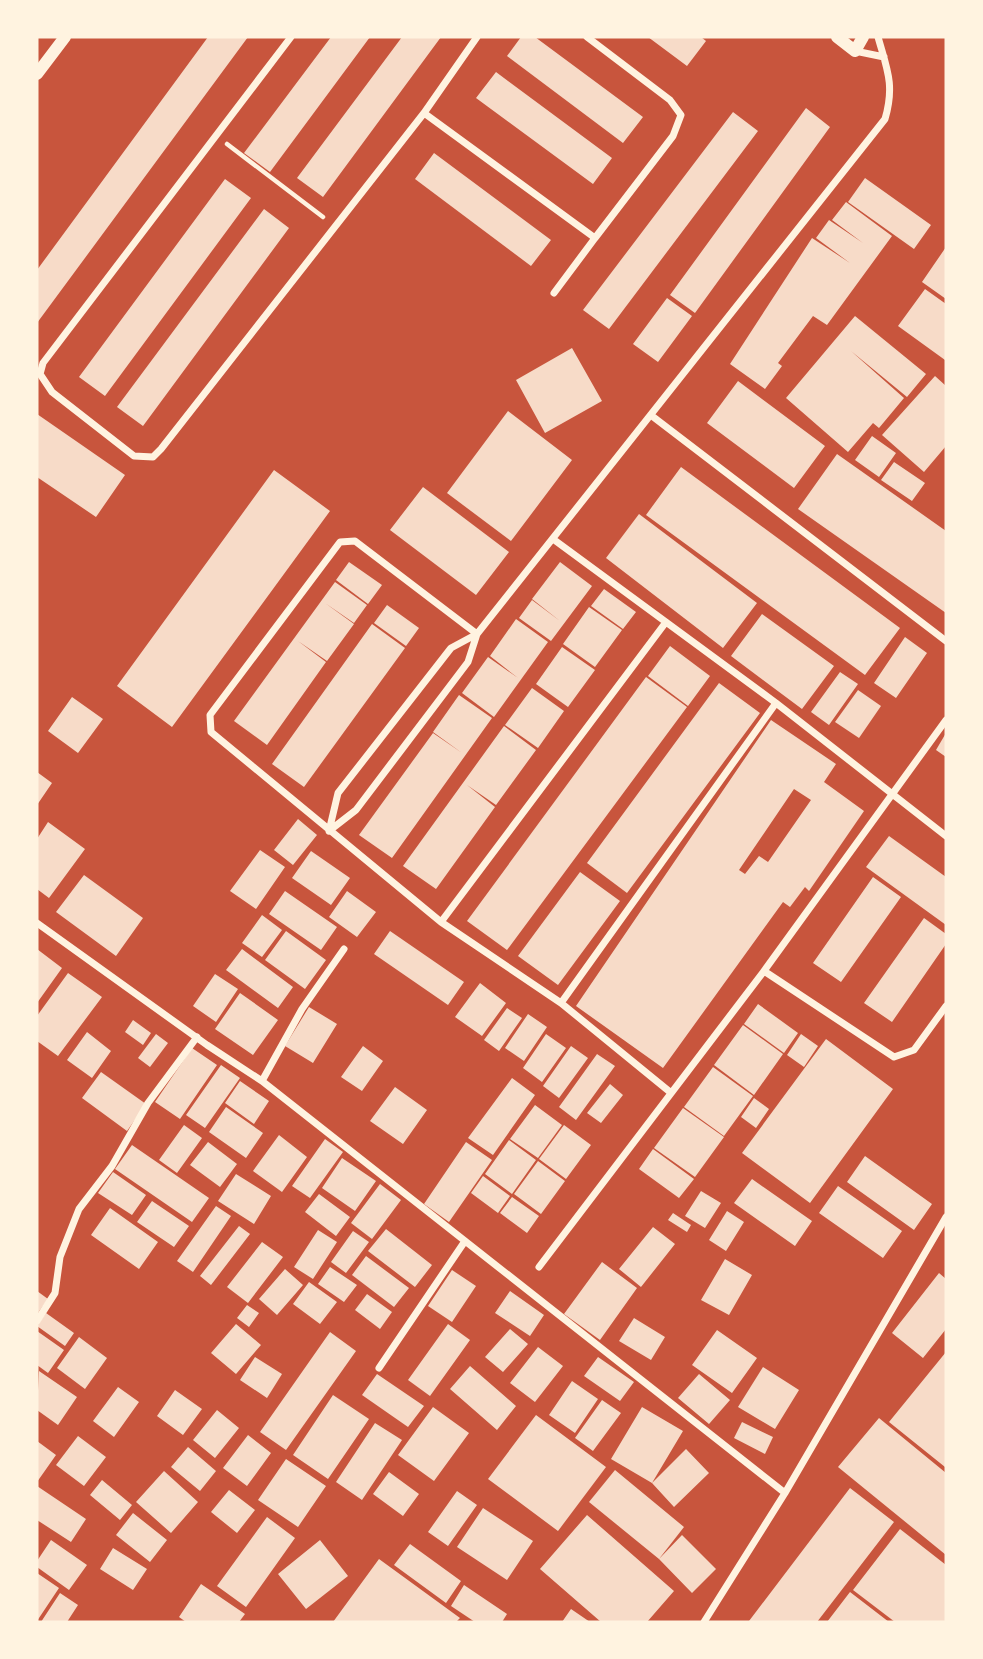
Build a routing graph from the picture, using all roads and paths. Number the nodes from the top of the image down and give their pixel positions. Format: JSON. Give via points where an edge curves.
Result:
{"nodes":[{"id":1,"x":65,"y":37,"type":"edge"},
{"id":2,"x":291,"y":37,"type":"edge"},
{"id":3,"x":477,"y":37,"type":"edge"},
{"id":4,"x":587,"y":37,"type":"edge"},
{"id":5,"x":837,"y":37,"type":"edge"},
{"id":6,"x":863,"y":37,"type":"edge"},
{"id":7,"x":878,"y":37,"type":"edge"},
{"id":8,"x":855,"y":51,"type":"junction"},
{"id":9,"x":884,"y":57,"type":"junction"},
{"id":10,"x":37,"y":74,"type":"edge"},
{"id":11,"x":424,"y":113,"type":"junction"},
{"id":12,"x":216,"y":135,"type":"junction"},
{"id":13,"x":335,"y":226,"type":"junction"},
{"id":14,"x":595,"y":238,"type":"junction"},
{"id":15,"x":554,"y":293,"type":"dead end"},
{"id":16,"x":652,"y":416,"type":"junction"},
{"id":17,"x":553,"y":539,"type":"junction"},
{"id":18,"x":666,"y":622,"type":"junction"},
{"id":19,"x":477,"y":634,"type":"junction"},
{"id":20,"x":946,"y":641,"type":"edge"},
{"id":21,"x":776,"y":704,"type":"junction"},
{"id":22,"x":946,"y":720,"type":"edge"},
{"id":23,"x":891,"y":795,"type":"junction"},
{"id":24,"x":328,"y":831,"type":"junction"},
{"id":25,"x":946,"y":836,"type":"edge"},
{"id":26,"x":441,"y":922,"type":"junction"},
{"id":27,"x":37,"y":923,"type":"edge"},
{"id":28,"x":344,"y":949,"type":"dead end"},
{"id":29,"x":764,"y":971,"type":"junction"},
{"id":30,"x":561,"y":1003,"type":"junction"},
{"id":31,"x":946,"y":1006,"type":"edge"},
{"id":32,"x":197,"y":1037,"type":"junction"},
{"id":33,"x":262,"y":1081,"type":"junction"},
{"id":34,"x":670,"y":1092,"type":"junction"},
{"id":35,"x":946,"y":1217,"type":"edge"},
{"id":36,"x":465,"y":1241,"type":"junction"},
{"id":37,"x":539,"y":1267,"type":"dead end"},
{"id":38,"x":37,"y":1321,"type":"edge"},
{"id":39,"x":379,"y":1368,"type":"dead end"},
{"id":40,"x":785,"y":1493,"type":"junction"},
{"id":41,"x":704,"y":1622,"type":"edge"}],
"edges":[{"from":1,"to":10,"type":"street"},
{"from":2,"to":12,"type":"street"},
{"from":3,"to":11,"type":"street"},
{"from":4,"to":14,"type":"street","via":[[670,100],[681,115],[673,136]]},
{"from":5,"to":8,"type":"street"},
{"from":6,"to":8,"type":"street"},
{"from":7,"to":9,"type":"street"},
{"from":8,"to":9,"type":"street"},
{"from":9,"to":16,"type":"street","via":[[891,74],[885,119]]},
{"from":11,"to":13,"type":"street"},
{"from":11,"to":14,"type":"street"},
{"from":12,"to":13,"type":"path"},
{"from":12,"to":13,"type":"street","via":[[43,363],[42,382],[111,439],[134,456],[153,457]]},
{"from":14,"to":15,"type":"street"},
{"from":16,"to":17,"type":"street"},
{"from":16,"to":20,"type":"street"},
{"from":17,"to":18,"type":"street"},
{"from":17,"to":19,"type":"street"},
{"from":18,"to":21,"type":"street"},
{"from":18,"to":26,"type":"street"},
{"from":19,"to":24,"type":"street","via":[[468,662],[356,810]]},
{"from":19,"to":24,"type":"street","via":[[451,648],[338,793]]},
{"from":19,"to":24,"type":"street","via":[[355,541],[340,542],[331,551],[210,715],[209,724],[211,732]]},
{"from":21,"to":23,"type":"street"},
{"from":21,"to":30,"type":"street"},
{"from":22,"to":23,"type":"street"},
{"from":23,"to":25,"type":"street"},
{"from":23,"to":29,"type":"street"},
{"from":24,"to":26,"type":"street"},
{"from":26,"to":30,"type":"street"},
{"from":27,"to":32,"type":"street"},
{"from":28,"to":33,"type":"street","via":[[302,1009]]},
{"from":29,"to":31,"type":"street","via":[[894,1057],[914,1050]]},
{"from":29,"to":34,"type":"street"},
{"from":30,"to":34,"type":"street"},
{"from":32,"to":33,"type":"street"},
{"from":32,"to":38,"type":"street","via":[[79,1209],[60,1257],[55,1293]]},
{"from":33,"to":36,"type":"street"},
{"from":34,"to":37,"type":"street"},
{"from":35,"to":40,"type":"street"},
{"from":36,"to":39,"type":"street"},
{"from":36,"to":40,"type":"street"},
{"from":40,"to":41,"type":"street"}]}
